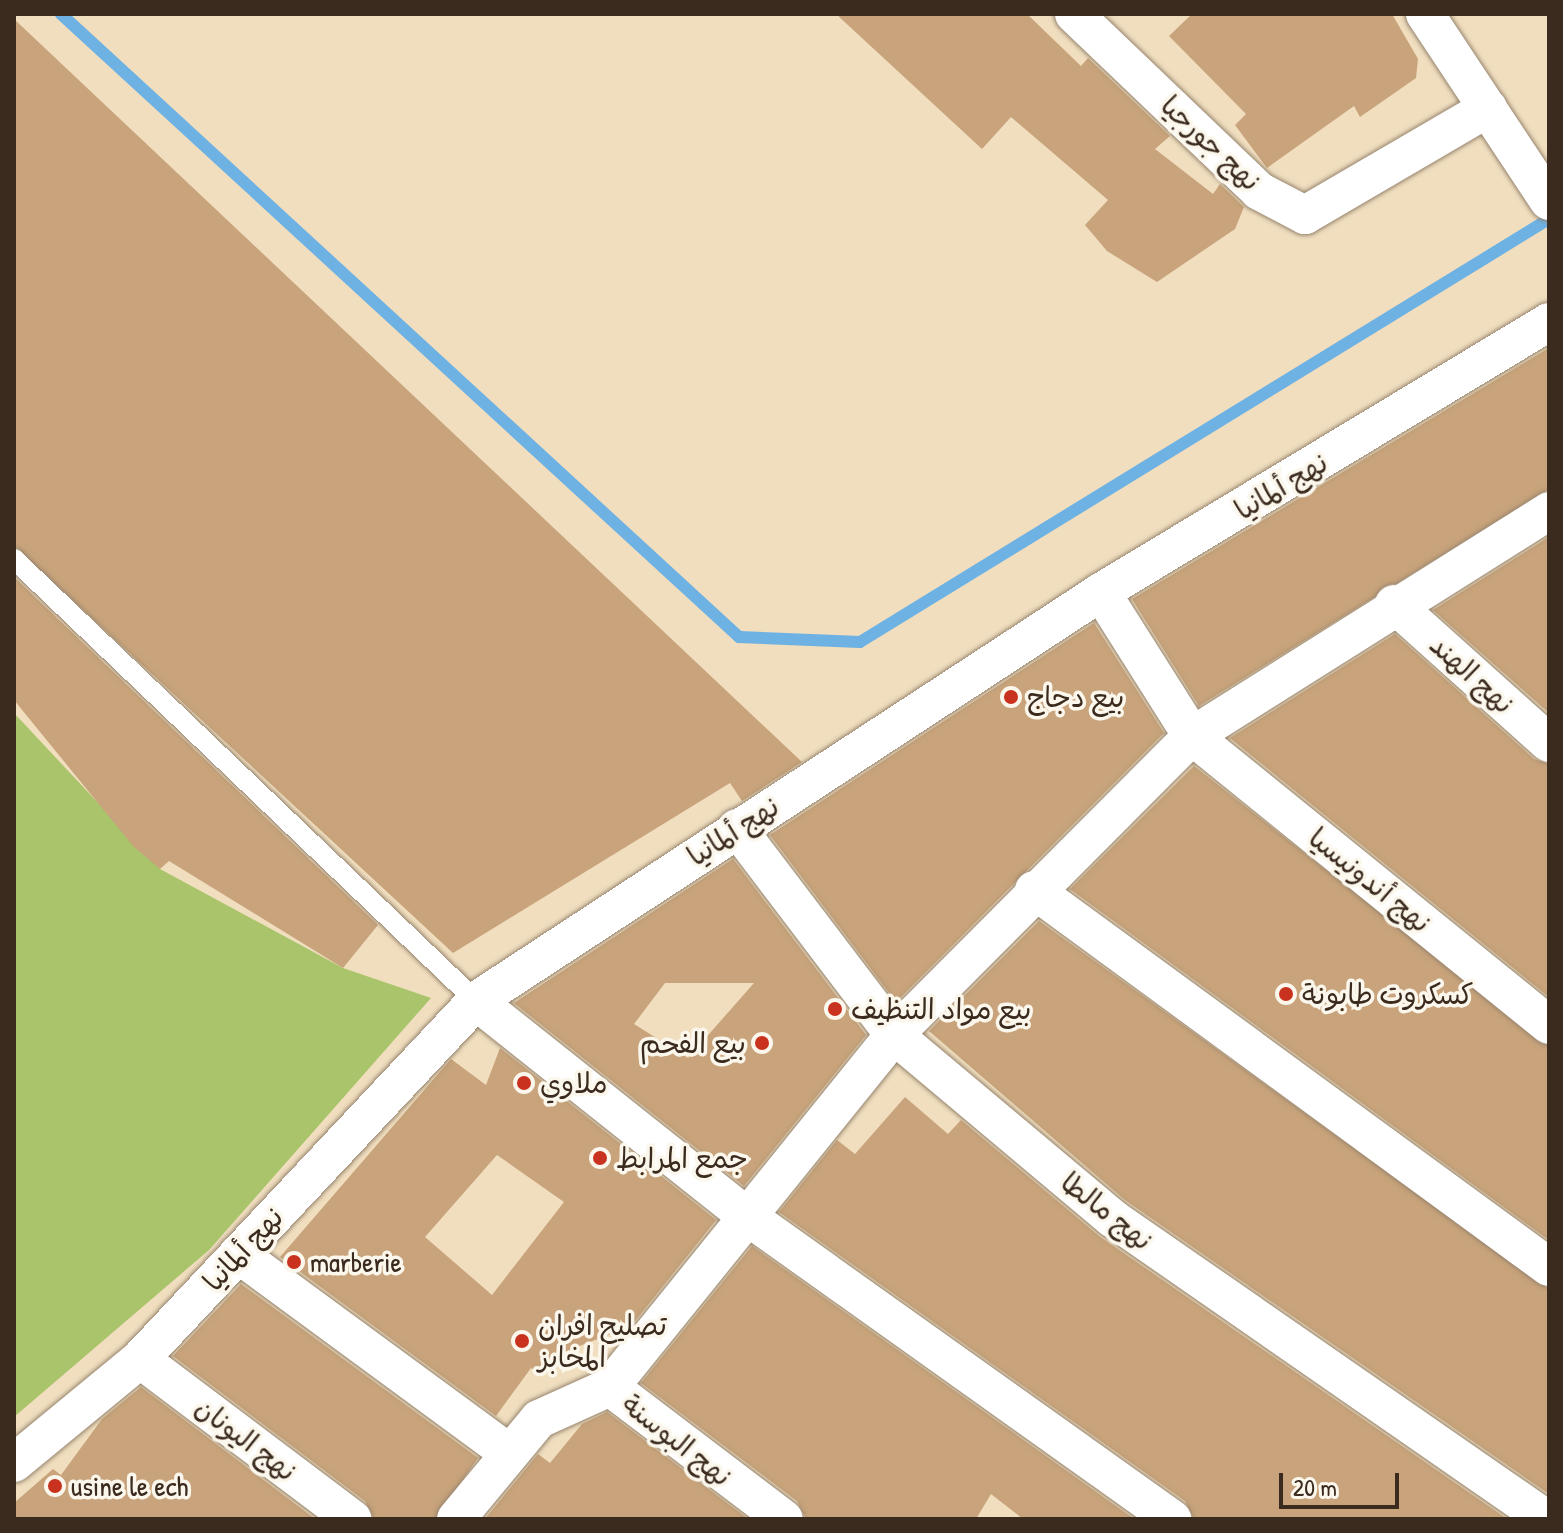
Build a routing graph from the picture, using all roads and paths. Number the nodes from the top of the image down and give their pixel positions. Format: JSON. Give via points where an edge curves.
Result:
{"nodes":[{"id":1,"x":1074,"y":14,"type":"edge"},
{"id":2,"x":1425,"y":14,"type":"edge"},
{"id":3,"x":1488,"y":108,"type":"junction"},
{"id":4,"x":1548,"y":200,"type":"edge"},
{"id":5,"x":1549,"y":322,"type":"edge"},
{"id":6,"x":1549,"y":511,"type":"edge"},
{"id":7,"x":14,"y":559,"type":"edge"},
{"id":8,"x":1101,"y":592,"type":"junction"},
{"id":9,"x":1394,"y":604,"type":"junction"},
{"id":10,"x":1192,"y":736,"type":"junction"},
{"id":11,"x":1549,"y":743,"type":"edge"},
{"id":12,"x":737,"y":828,"type":"junction"},
{"id":13,"x":1034,"y":890,"type":"junction"},
{"id":14,"x":476,"y":1001,"type":"junction"},
{"id":15,"x":1549,"y":1025,"type":"edge"},
{"id":16,"x":894,"y":1035,"type":"junction"},
{"id":17,"x":744,"y":1214,"type":"junction"},
{"id":18,"x":238,"y":1254,"type":"junction"},
{"id":19,"x":1549,"y":1267,"type":"edge"},
{"id":20,"x":140,"y":1359,"type":"junction"},
{"id":21,"x":610,"y":1387,"type":"junction"},
{"id":22,"x":509,"y":1453,"type":"junction"},
{"id":23,"x":14,"y":1463,"type":"edge"},
{"id":24,"x":352,"y":1519,"type":"edge"},
{"id":25,"x":456,"y":1519,"type":"edge"},
{"id":26,"x":784,"y":1519,"type":"edge"},
{"id":27,"x":1172,"y":1519,"type":"edge"},
{"id":28,"x":1546,"y":1519,"type":"edge"}],
"edges":[{"from":1,"to":3,"type":"street","name":"نهج جورجيا","via":[[1259,191],[1305,215]]},
{"from":2,"to":3,"type":"street"},
{"from":3,"to":4,"type":"street"},
{"from":5,"to":8,"type":"street","name":"نهج ألمانيا"},
{"from":6,"to":9,"type":"street"},
{"from":7,"to":14,"type":"lane"},
{"from":8,"to":10,"type":"street","name":"نهج أندونيسيا"},
{"from":8,"to":12,"type":"street","name":"نهج ألمانيا"},
{"from":9,"to":10,"type":"street"},
{"from":9,"to":11,"type":"street","name":"نهج الهند"},
{"from":10,"to":13,"type":"street"},
{"from":10,"to":15,"type":"street","name":"نهج أندونيسيا"},
{"from":12,"to":14,"type":"street","name":"نهج ألمانيا"},
{"from":12,"to":16,"type":"street","name":"نهج مالطا"},
{"from":13,"to":16,"type":"street"},
{"from":13,"to":19,"type":"street"},
{"from":14,"to":17,"type":"street"},
{"from":14,"to":18,"type":"street","name":"نهج ألمانيا"},
{"from":16,"to":17,"type":"street"},
{"from":16,"to":28,"type":"street","name":"نهج مالطا","via":[[1112,1218]]},
{"from":17,"to":21,"type":"street"},
{"from":17,"to":27,"type":"street"},
{"from":18,"to":20,"type":"street","name":"نهج ألمانيا"},
{"from":18,"to":22,"type":"street"},
{"from":20,"to":23,"type":"street","name":"نهج ألمانيا"},
{"from":20,"to":24,"type":"street","name":"نهج اليونان"},
{"from":21,"to":22,"type":"street","via":[[539,1419]]},
{"from":21,"to":26,"type":"street","name":"نهج البوسنة"},
{"from":22,"to":25,"type":"street"}]}
